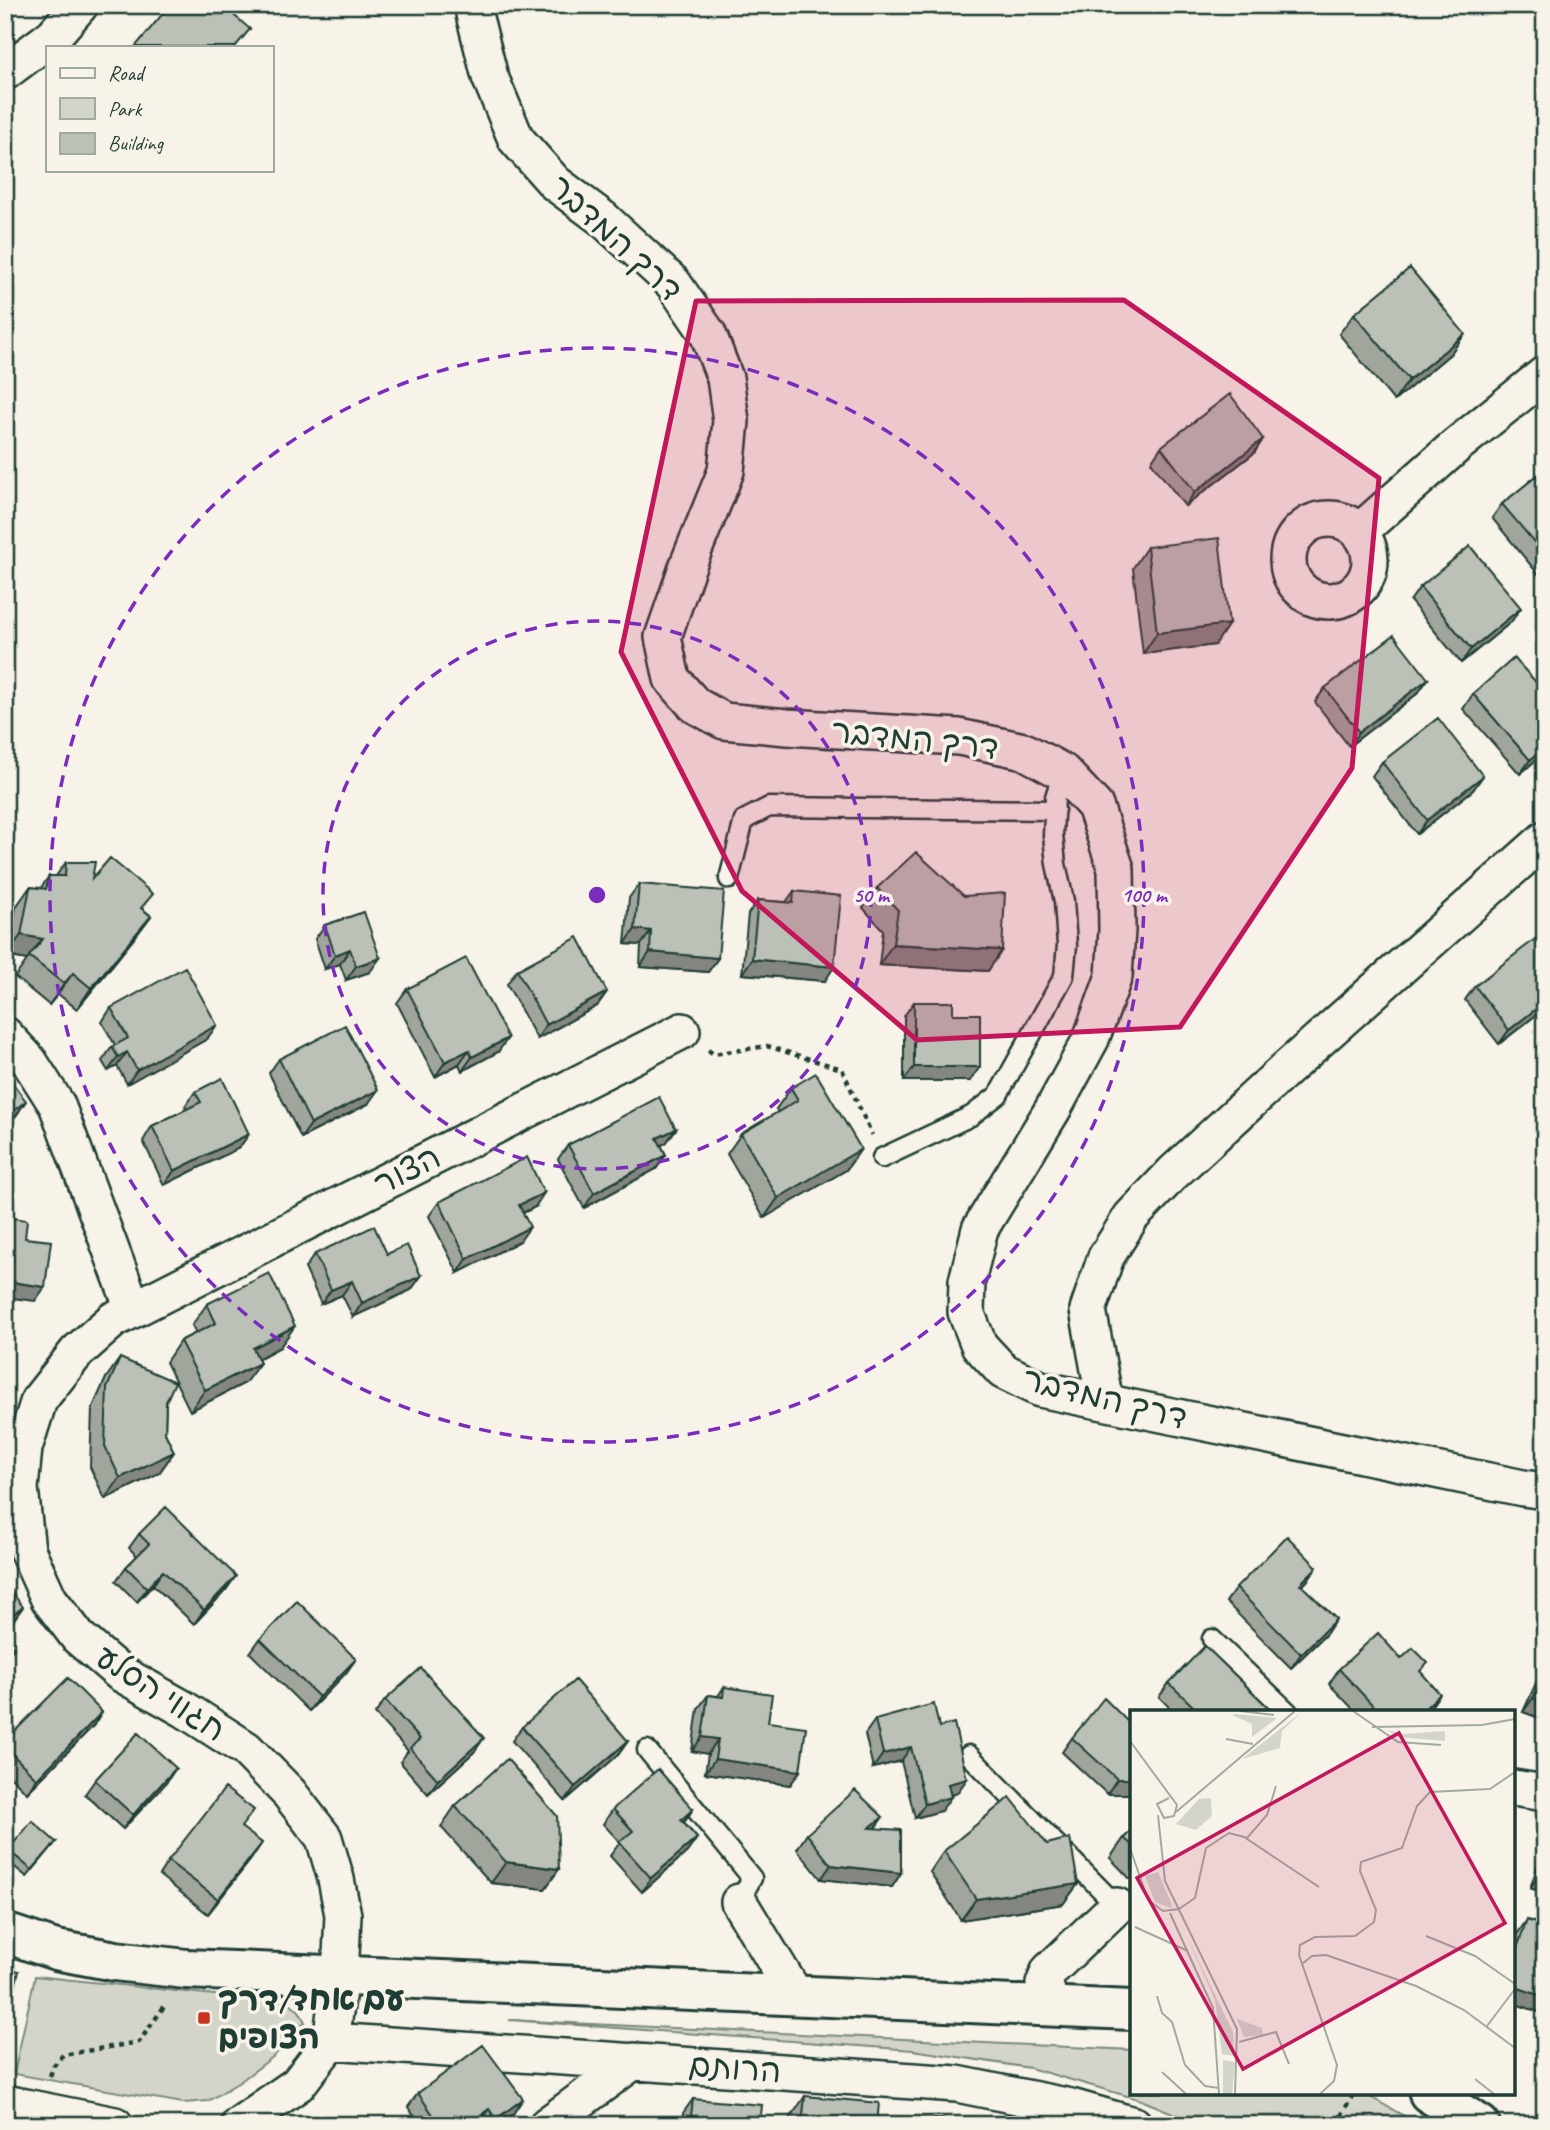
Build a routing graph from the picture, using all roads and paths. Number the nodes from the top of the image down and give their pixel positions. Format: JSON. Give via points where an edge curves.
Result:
{"nodes":[{"id":1,"x":80,"y":5,"type":"edge"},
{"id":2,"x":475,"y":5,"type":"edge"},
{"id":3,"x":5,"y":72,"type":"edge"},
{"id":4,"x":1545,"y":374,"type":"edge"},
{"id":5,"x":1359,"y":532,"type":"dead end"},
{"id":6,"x":1063,"y":772,"type":"junction"},
{"id":7,"x":1055,"y":810,"type":"junction"},
{"id":8,"x":1545,"y":839,"type":"edge"},
{"id":9,"x":729,"y":879,"type":"dead end"},
{"id":10,"x":682,"y":1031,"type":"joint"},
{"id":11,"x":5,"y":1035,"type":"edge"},
{"id":12,"x":882,"y":1158,"type":"joint"},
{"id":13,"x":133,"y":1309,"type":"junction"},
{"id":14,"x":1105,"y":1402,"type":"junction"},
{"id":15,"x":1545,"y":1490,"type":"edge"},
{"id":16,"x":1212,"y":1639,"type":"dead end"},
{"id":17,"x":1287,"y":1710,"type":"edge"},
{"id":18,"x":647,"y":1750,"type":"dead end"},
{"id":19,"x":969,"y":1755,"type":"dead end"},
{"id":20,"x":1515,"y":1788,"type":"edge"},
{"id":21,"x":1545,"y":1793,"type":"edge"},
{"id":22,"x":739,"y":1902,"type":"joint"},
{"id":23,"x":1117,"y":1906,"type":"joint"},
{"id":24,"x":5,"y":1933,"type":"edge"},
{"id":25,"x":186,"y":1969,"type":"junction"},
{"id":26,"x":340,"y":1976,"type":"junction"},
{"id":27,"x":796,"y":1996,"type":"junction"},
{"id":28,"x":1052,"y":2007,"type":"junction"},
{"id":29,"x":1130,"y":2010,"type":"edge"},
{"id":30,"x":331,"y":2041,"type":"junction"},
{"id":31,"x":634,"y":2061,"type":"junction"},
{"id":32,"x":1353,"y":2095,"type":"edge"},
{"id":33,"x":1432,"y":2095,"type":"edge"},
{"id":34,"x":22,"y":2106,"type":"edge"},
{"id":35,"x":1478,"y":2124,"type":"edge"},
{"id":36,"x":115,"y":2125,"type":"edge"},
{"id":37,"x":239,"y":2125,"type":"edge"},
{"id":38,"x":547,"y":2125,"type":"edge"},
{"id":39,"x":1134,"y":2125,"type":"edge"},
{"id":40,"x":1336,"y":2125,"type":"edge"}],
"edges":[{"from":1,"to":3,"type":"street","via":[[53,36]]},
{"from":2,"to":6,"type":"street","name":"דרך המדבר","via":[[490,77],[516,139],[555,183],[602,218],[673,283],[708,334],[725,378],[731,421],[726,471],[663,637],[671,679],[695,705],[724,721],[959,737],[1024,751]]},
{"from":4,"to":5,"type":"street"},
{"from":6,"to":7,"type":"lane"},
{"from":6,"to":14,"type":"street","name":"דרך המדבר","via":[[1095,806],[1116,869],[1114,975],[1091,1039],[980,1229],[967,1281],[966,1312],[979,1345],[1003,1371],[1040,1389]]},
{"from":7,"to":9,"type":"lane","via":[[769,807],[744,820]]},
{"from":7,"to":12,"type":"lane","via":[[1053,835],[1067,945],[1064,976],[998,1095],[971,1116]]},
{"from":8,"to":14,"type":"street","via":[[1276,1078],[1131,1216],[1106,1258],[1088,1311]]},
{"from":10,"to":12,"type":"path","via":[[714,1055],[767,1046],[842,1069]]},
{"from":10,"to":13,"type":"street","name":"הצור"},
{"from":11,"to":13,"type":"street","via":[[29,1061],[57,1105]]},
{"from":13,"to":26,"type":"street","name":"חגווי הסלע","via":[[77,1352],[39,1399],[24,1448],[20,1488],[27,1550],[49,1599],[78,1637],[120,1673],[246,1749],[324,1838],[343,1916]]},
{"from":14,"to":15,"type":"street","name":"דרך המדבר"},
{"from":16,"to":17,"type":"lane"},
{"from":18,"to":22,"type":"lane","via":[[752,1878]]},
{"from":19,"to":23,"type":"lane"},
{"from":20,"to":21,"type":"street"},
{"from":22,"to":27,"type":"street"},
{"from":23,"to":28,"type":"street","via":[[1049,1971],[1044,1984]]},
{"from":24,"to":25,"type":"street","via":[[56,1950]]},
{"from":25,"to":26,"type":"street"},
{"from":25,"to":34,"type":"path","via":[[139,2042],[63,2055]]},
{"from":26,"to":27,"type":"street"},
{"from":26,"to":30,"type":"street","name":"חגווי הסלע"},
{"from":27,"to":28,"type":"street"},
{"from":28,"to":29,"type":"street"},
{"from":30,"to":31,"type":"street","name":"הרותם"},
{"from":30,"to":37,"type":"street","via":[[298,2084]]},
{"from":31,"to":38,"type":"street"},
{"from":31,"to":39,"type":"street","name":"הרותם","via":[[957,2084]]},
{"from":32,"to":40,"type":"path"},
{"from":33,"to":35,"type":"street"},
{"from":34,"to":36,"type":"street"}]}
